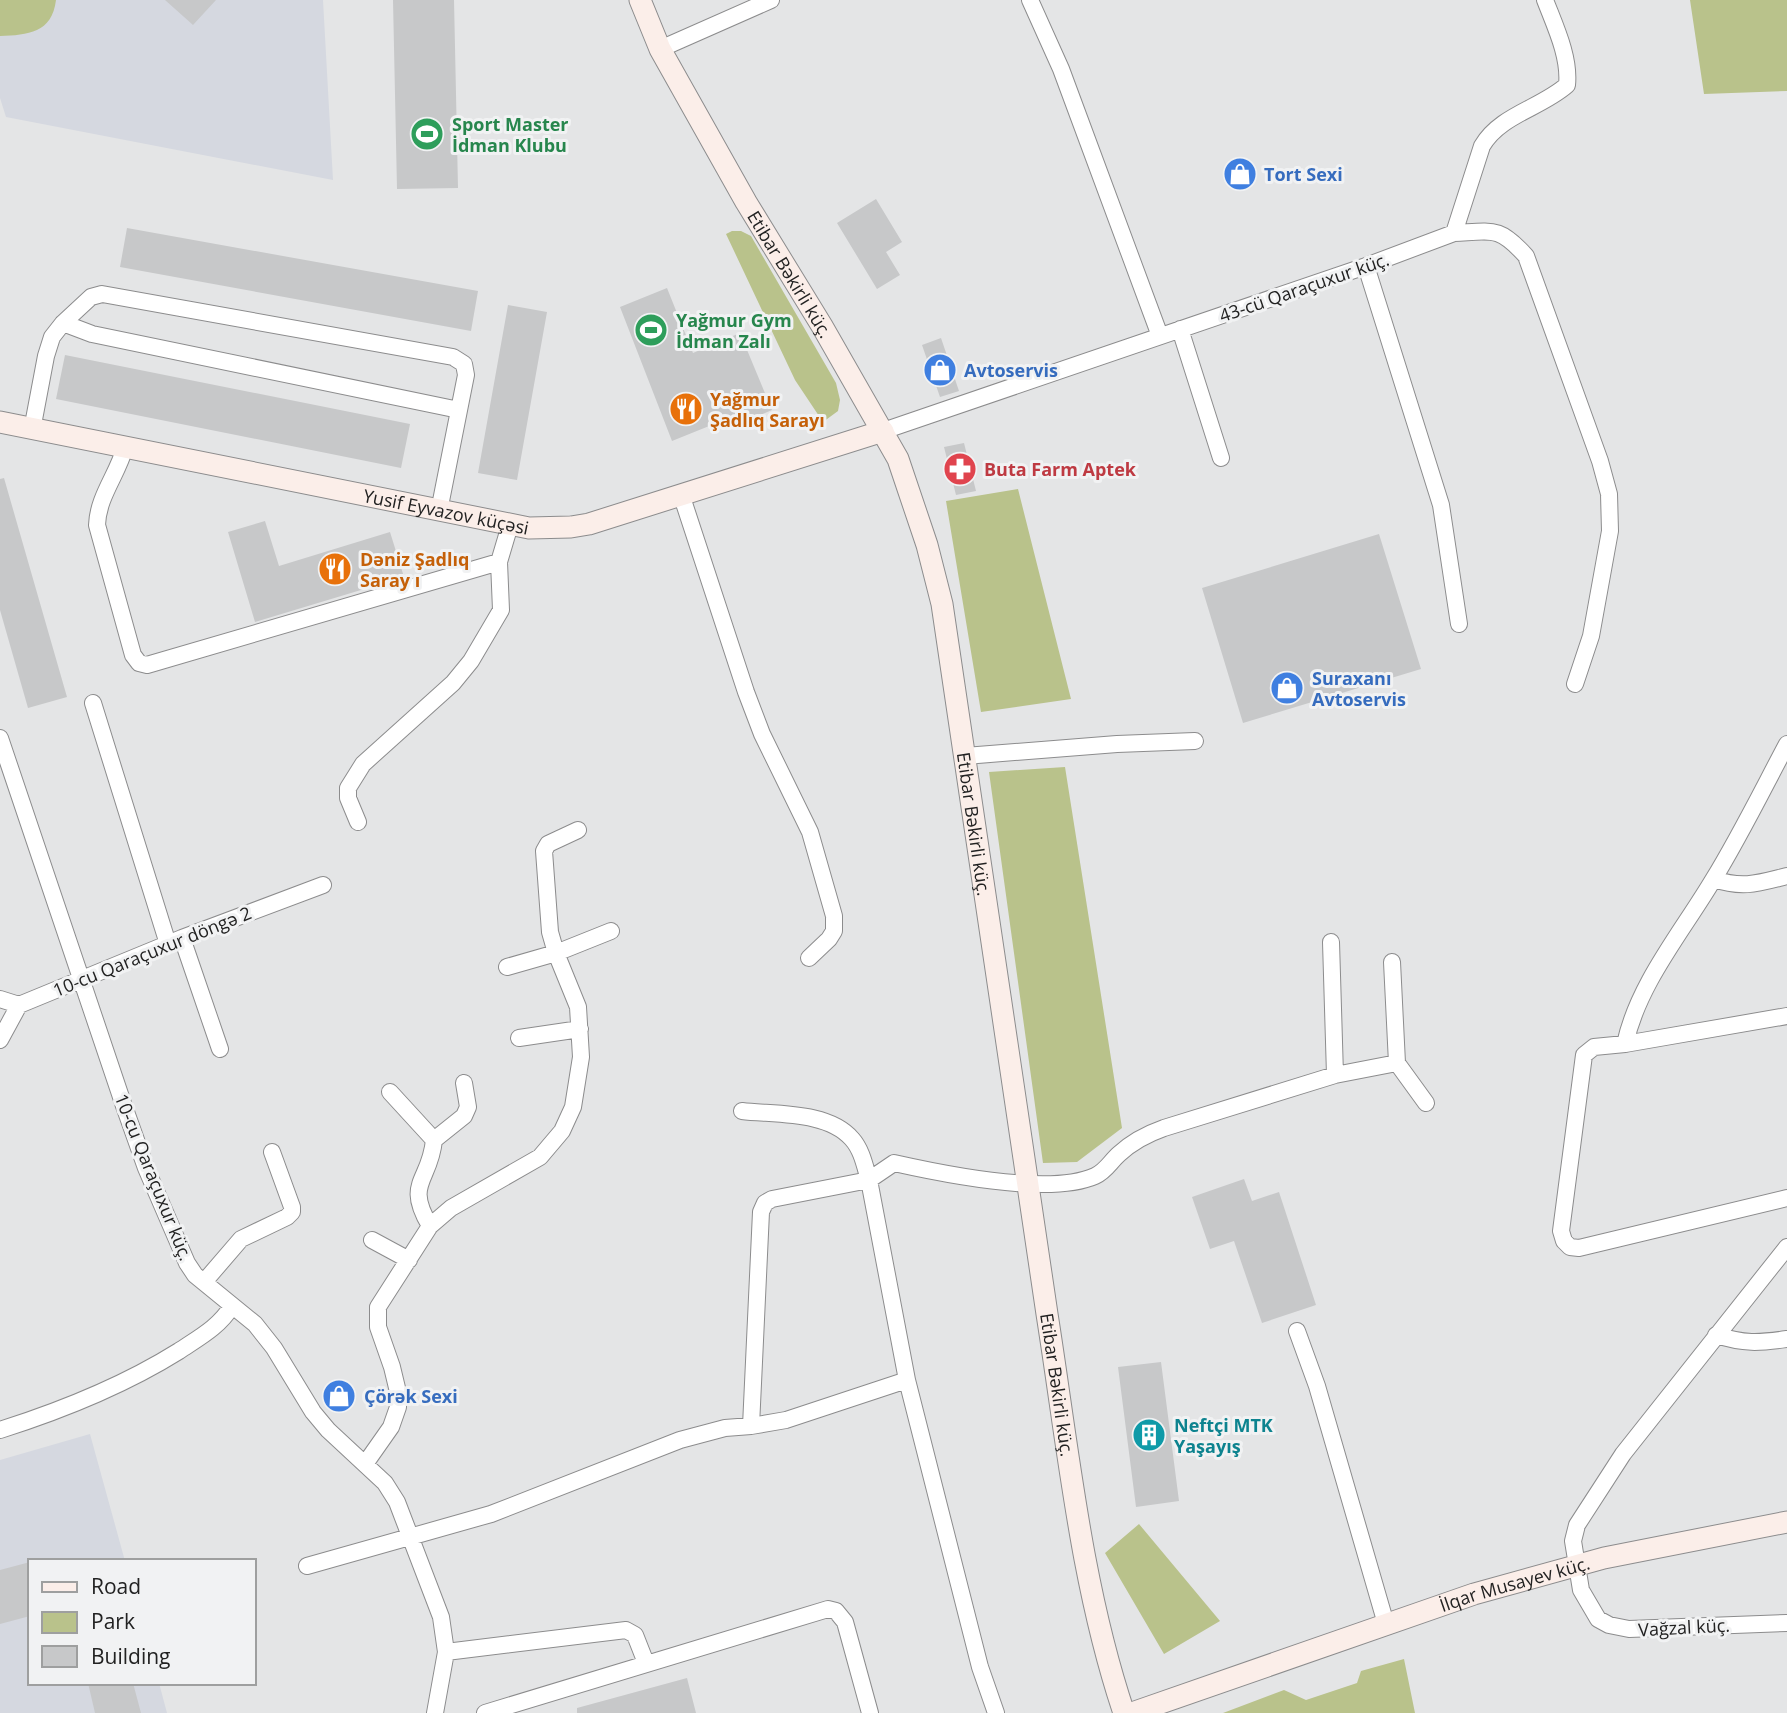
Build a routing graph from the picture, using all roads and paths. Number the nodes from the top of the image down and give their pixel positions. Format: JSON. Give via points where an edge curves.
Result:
{"nodes":[{"id":1,"x":640,"y":0,"type":"edge"},
{"id":2,"x":771,"y":0,"type":"edge"},
{"id":3,"x":1030,"y":0,"type":"edge"},
{"id":4,"x":1545,"y":0,"type":"edge"},
{"id":5,"x":660,"y":49,"type":"junction"},
{"id":6,"x":1454,"y":233,"type":"junction"},
{"id":7,"x":1366,"y":267,"type":"junction"},
{"id":8,"x":63,"y":323,"type":"junction"},
{"id":9,"x":1180,"y":329,"type":"junction"},
{"id":10,"x":1160,"y":336,"type":"junction"},
{"id":11,"x":459,"y":410,"type":"junction"},
{"id":12,"x":0,"y":422,"type":"edge"},
{"id":13,"x":32,"y":430,"type":"junction"},
{"id":14,"x":883,"y":431,"type":"junction"},
{"id":15,"x":125,"y":447,"type":"junction"},
{"id":16,"x":1220,"y":458,"type":"dead end"},
{"id":17,"x":681,"y":494,"type":"junction"},
{"id":18,"x":439,"y":511,"type":"junction"},
{"id":19,"x":510,"y":525,"type":"junction"},
{"id":20,"x":499,"y":562,"type":"junction"},
{"id":21,"x":1459,"y":624,"type":"dead end"},
{"id":22,"x":1575,"y":684,"type":"dead end"},
{"id":23,"x":93,"y":703,"type":"dead end"},
{"id":24,"x":0,"y":738,"type":"edge"},
{"id":25,"x":1195,"y":741,"type":"dead end"},
{"id":26,"x":1787,"y":744,"type":"edge"},
{"id":27,"x":965,"y":756,"type":"junction"},
{"id":28,"x":358,"y":822,"type":"dead end"},
{"id":29,"x":578,"y":830,"type":"dead end"},
{"id":30,"x":1787,"y":876,"type":"edge"},
{"id":31,"x":1714,"y":879,"type":"junction"},
{"id":32,"x":323,"y":885,"type":"dead end"},
{"id":33,"x":611,"y":931,"type":"dead end"},
{"id":34,"x":175,"y":941,"type":"junction"},
{"id":35,"x":1331,"y":942,"type":"dead end"},
{"id":36,"x":556,"y":953,"type":"junction"},
{"id":37,"x":809,"y":958,"type":"dead end"},
{"id":38,"x":1392,"y":962,"type":"dead end"},
{"id":39,"x":507,"y":967,"type":"dead end"},
{"id":40,"x":82,"y":978,"type":"junction"},
{"id":41,"x":0,"y":999,"type":"edge"},
{"id":42,"x":19,"y":1005,"type":"junction"},
{"id":43,"x":1787,"y":1016,"type":"edge"},
{"id":44,"x":580,"y":1029,"type":"junction"},
{"id":45,"x":519,"y":1038,"type":"dead end"},
{"id":46,"x":0,"y":1040,"type":"edge"},
{"id":47,"x":1625,"y":1044,"type":"junction"},
{"id":48,"x":220,"y":1049,"type":"dead end"},
{"id":49,"x":1397,"y":1063,"type":"junction"},
{"id":50,"x":1335,"y":1075,"type":"junction"},
{"id":51,"x":464,"y":1083,"type":"dead end"},
{"id":52,"x":390,"y":1092,"type":"dead end"},
{"id":53,"x":1426,"y":1102,"type":"dead end"},
{"id":54,"x":742,"y":1111,"type":"dead end"},
{"id":55,"x":434,"y":1140,"type":"junction"},
{"id":56,"x":272,"y":1152,"type":"dead end"},
{"id":57,"x":869,"y":1180,"type":"junction"},
{"id":58,"x":1027,"y":1184,"type":"junction"},
{"id":59,"x":1787,"y":1198,"type":"edge"},
{"id":60,"x":429,"y":1226,"type":"junction"},
{"id":61,"x":372,"y":1240,"type":"dead end"},
{"id":62,"x":1787,"y":1247,"type":"edge"},
{"id":63,"x":409,"y":1260,"type":"junction"},
{"id":64,"x":204,"y":1282,"type":"junction"},
{"id":65,"x":232,"y":1306,"type":"junction"},
{"id":66,"x":1297,"y":1331,"type":"dead end"},
{"id":67,"x":1716,"y":1335,"type":"junction"},
{"id":68,"x":1787,"y":1339,"type":"edge"},
{"id":69,"x":907,"y":1380,"type":"junction"},
{"id":70,"x":751,"y":1426,"type":"junction"},
{"id":71,"x":0,"y":1430,"type":"edge"},
{"id":72,"x":365,"y":1464,"type":"junction"},
{"id":73,"x":1787,"y":1522,"type":"edge"},
{"id":74,"x":410,"y":1536,"type":"junction"},
{"id":75,"x":306,"y":1566,"type":"dead end"},
{"id":76,"x":1576,"y":1567,"type":"junction"},
{"id":77,"x":1787,"y":1623,"type":"edge"},
{"id":78,"x":1386,"y":1624,"type":"junction"},
{"id":79,"x":446,"y":1652,"type":"junction"},
{"id":80,"x":646,"y":1663,"type":"junction"},
{"id":81,"x":435,"y":1713,"type":"edge"},
{"id":82,"x":485,"y":1713,"type":"edge"},
{"id":83,"x":870,"y":1713,"type":"edge"},
{"id":84,"x":996,"y":1713,"type":"edge"},
{"id":85,"x":1124,"y":1713,"type":"edge"},
{"id":86,"x":1132,"y":1713,"type":"edge"}],
"edges":[{"from":1,"to":5,"type":"main road","name":"Etibar Bəkirli küç."},
{"from":2,"to":5,"type":"street"},
{"from":3,"to":10,"type":"street","via":[[1061,69]]},
{"from":4,"to":6,"type":"street","via":[[1568,74],[1567,85],[1489,133]]},
{"from":5,"to":14,"type":"main road","name":"Etibar Bəkirli küç."},
{"from":6,"to":7,"type":"street","name":"43-cü Qaraçuxur küç."},
{"from":6,"to":22,"type":"street","name":"43-cü Qaraçuxur küç.","via":[[1489,231],[1508,236],[1526,256],[1601,461],[1609,494],[1610,531],[1591,636]]},
{"from":7,"to":9,"type":"street","name":"43-cü Qaraçuxur küç."},
{"from":7,"to":21,"type":"street","via":[[1441,505]]},
{"from":8,"to":11,"type":"street","via":[[92,334]]},
{"from":8,"to":11,"type":"street","via":[[91,297],[102,294],[453,357],[464,364],[466,375]]},
{"from":8,"to":13,"type":"street","via":[[46,356]]},
{"from":9,"to":10,"type":"street","name":"43-cü Qaraçuxur küç."},
{"from":9,"to":16,"type":"street"},
{"from":10,"to":14,"type":"street","name":"43-cü Qaraçuxur küç."},
{"from":11,"to":18,"type":"street"},
{"from":12,"to":13,"type":"main road","name":"Yusif Eyvazov küçəsi"},
{"from":13,"to":15,"type":"main road","name":"Yusif Eyvazov küçəsi"},
{"from":14,"to":17,"type":"main road","name":"Yusif Eyvazov küçəsi"},
{"from":14,"to":27,"type":"main road","name":"Etibar Bəkirli küç.","via":[[912,495],[942,604]]},
{"from":15,"to":18,"type":"main road","name":"Yusif Eyvazov küçəsi"},
{"from":15,"to":20,"type":"street","via":[[97,511],[97,525],[139,663],[147,665]]},
{"from":17,"to":19,"type":"main road","name":"Yusif Eyvazov küçəsi","via":[[589,524],[554,528]]},
{"from":17,"to":37,"type":"street","via":[[762,734],[810,832],[834,916],[834,931]]},
{"from":18,"to":19,"type":"main road","name":"Yusif Eyvazov küçəsi"},
{"from":19,"to":20,"type":"street"},
{"from":20,"to":28,"type":"street","via":[[500,610],[471,661],[363,764],[348,788]]},
{"from":23,"to":34,"type":"street"},
{"from":24,"to":40,"type":"street","name":"10-cu Qaraçuxur küç."},
{"from":25,"to":27,"type":"street"},
{"from":26,"to":31,"type":"street"},
{"from":27,"to":58,"type":"main road","name":"Etibar Bəkirli küç."},
{"from":29,"to":36,"type":"street","via":[[548,844],[544,851],[550,932]]},
{"from":30,"to":31,"type":"street","via":[[1746,886]]},
{"from":31,"to":47,"type":"street","via":[[1648,984],[1629,1023]]},
{"from":32,"to":34,"type":"street","name":"10-cu Qaraçuxur döngə 2"},
{"from":33,"to":36,"type":"street"},
{"from":34,"to":40,"type":"street","name":"10-cu Qaraçuxur döngə 2"},
{"from":34,"to":48,"type":"street"},
{"from":35,"to":50,"type":"street"},
{"from":36,"to":39,"type":"street"},
{"from":36,"to":44,"type":"street","via":[[578,1007]]},
{"from":38,"to":49,"type":"street"},
{"from":40,"to":42,"type":"street","name":"10-cu Qaraçuxur döngə 2"},
{"from":40,"to":64,"type":"street","name":"10-cu Qaraçuxur küç.","via":[[146,1168],[187,1263]]},
{"from":41,"to":42,"type":"street"},
{"from":42,"to":46,"type":"street"},
{"from":43,"to":47,"type":"street"},
{"from":44,"to":45,"type":"street"},
{"from":44,"to":60,"type":"street","via":[[579,1084],[562,1131],[528,1166]]},
{"from":47,"to":59,"type":"street","via":[[1594,1047],[1584,1055],[1562,1231],[1570,1247]]},
{"from":49,"to":50,"type":"street"},
{"from":49,"to":53,"type":"street"},
{"from":50,"to":58,"type":"street","via":[[1140,1137],[1091,1178]]},
{"from":51,"to":55,"type":"street","via":[[468,1107],[464,1115]]},
{"from":52,"to":55,"type":"street"},
{"from":54,"to":57,"type":"street","via":[[810,1119],[842,1131],[859,1149]]},
{"from":55,"to":60,"type":"street","via":[[432,1159],[417,1197]]},
{"from":56,"to":64,"type":"street","via":[[292,1212],[241,1239]]},
{"from":57,"to":58,"type":"street","via":[[894,1163]]},
{"from":57,"to":69,"type":"street"},
{"from":57,"to":70,"type":"street","via":[[765,1203]]},
{"from":58,"to":85,"type":"main road","name":"Etibar Bəkirli küç.","via":[[1091,1593]]},
{"from":60,"to":63,"type":"street"},
{"from":61,"to":63,"type":"street"},
{"from":62,"to":67,"type":"street","name":"Vağzal küç."},
{"from":63,"to":72,"type":"street","via":[[378,1307],[378,1327],[392,1367],[398,1407],[391,1427]]},
{"from":64,"to":65,"type":"street","name":"10-cu Qaraçuxur küç."},
{"from":65,"to":71,"type":"street","via":[[218,1325],[145,1372],[61,1410]]},
{"from":65,"to":72,"type":"street","name":"10-cu Qaraçuxur küç.","via":[[256,1324],[313,1412]]},
{"from":66,"to":78,"type":"street"},
{"from":67,"to":68,"type":"street","via":[[1755,1344]]},
{"from":67,"to":76,"type":"street","name":"Vağzal küç.","via":[[1623,1454],[1577,1525],[1573,1541]]},
{"from":69,"to":70,"type":"street","via":[[786,1420]]},
{"from":69,"to":84,"type":"street"},
{"from":70,"to":74,"type":"street","via":[[680,1440],[491,1514]]},
{"from":72,"to":74,"type":"street","name":"10-cu Qaraçuxur küç.","via":[[397,1502]]},
{"from":73,"to":76,"type":"main road","name":"İlqar Musayev küç."},
{"from":74,"to":75,"type":"street"},
{"from":74,"to":79,"type":"street","name":"10-cu Qaraçuxur küç.","via":[[441,1617]]},
{"from":76,"to":77,"type":"street","name":"Vağzal küç.","via":[[1586,1599],[1598,1619],[1609,1625],[1629,1629]]},
{"from":76,"to":78,"type":"main road","name":"İlqar Musayev küç."},
{"from":78,"to":86,"type":"main road","name":"İlqar Musayev küç."},
{"from":79,"to":80,"type":"street","via":[[626,1630],[635,1635]]},
{"from":79,"to":81,"type":"street","name":"10-cu Qaraçuxur küç."},
{"from":80,"to":82,"type":"street"},
{"from":80,"to":83,"type":"street","via":[[828,1609],[845,1622]]}]}
